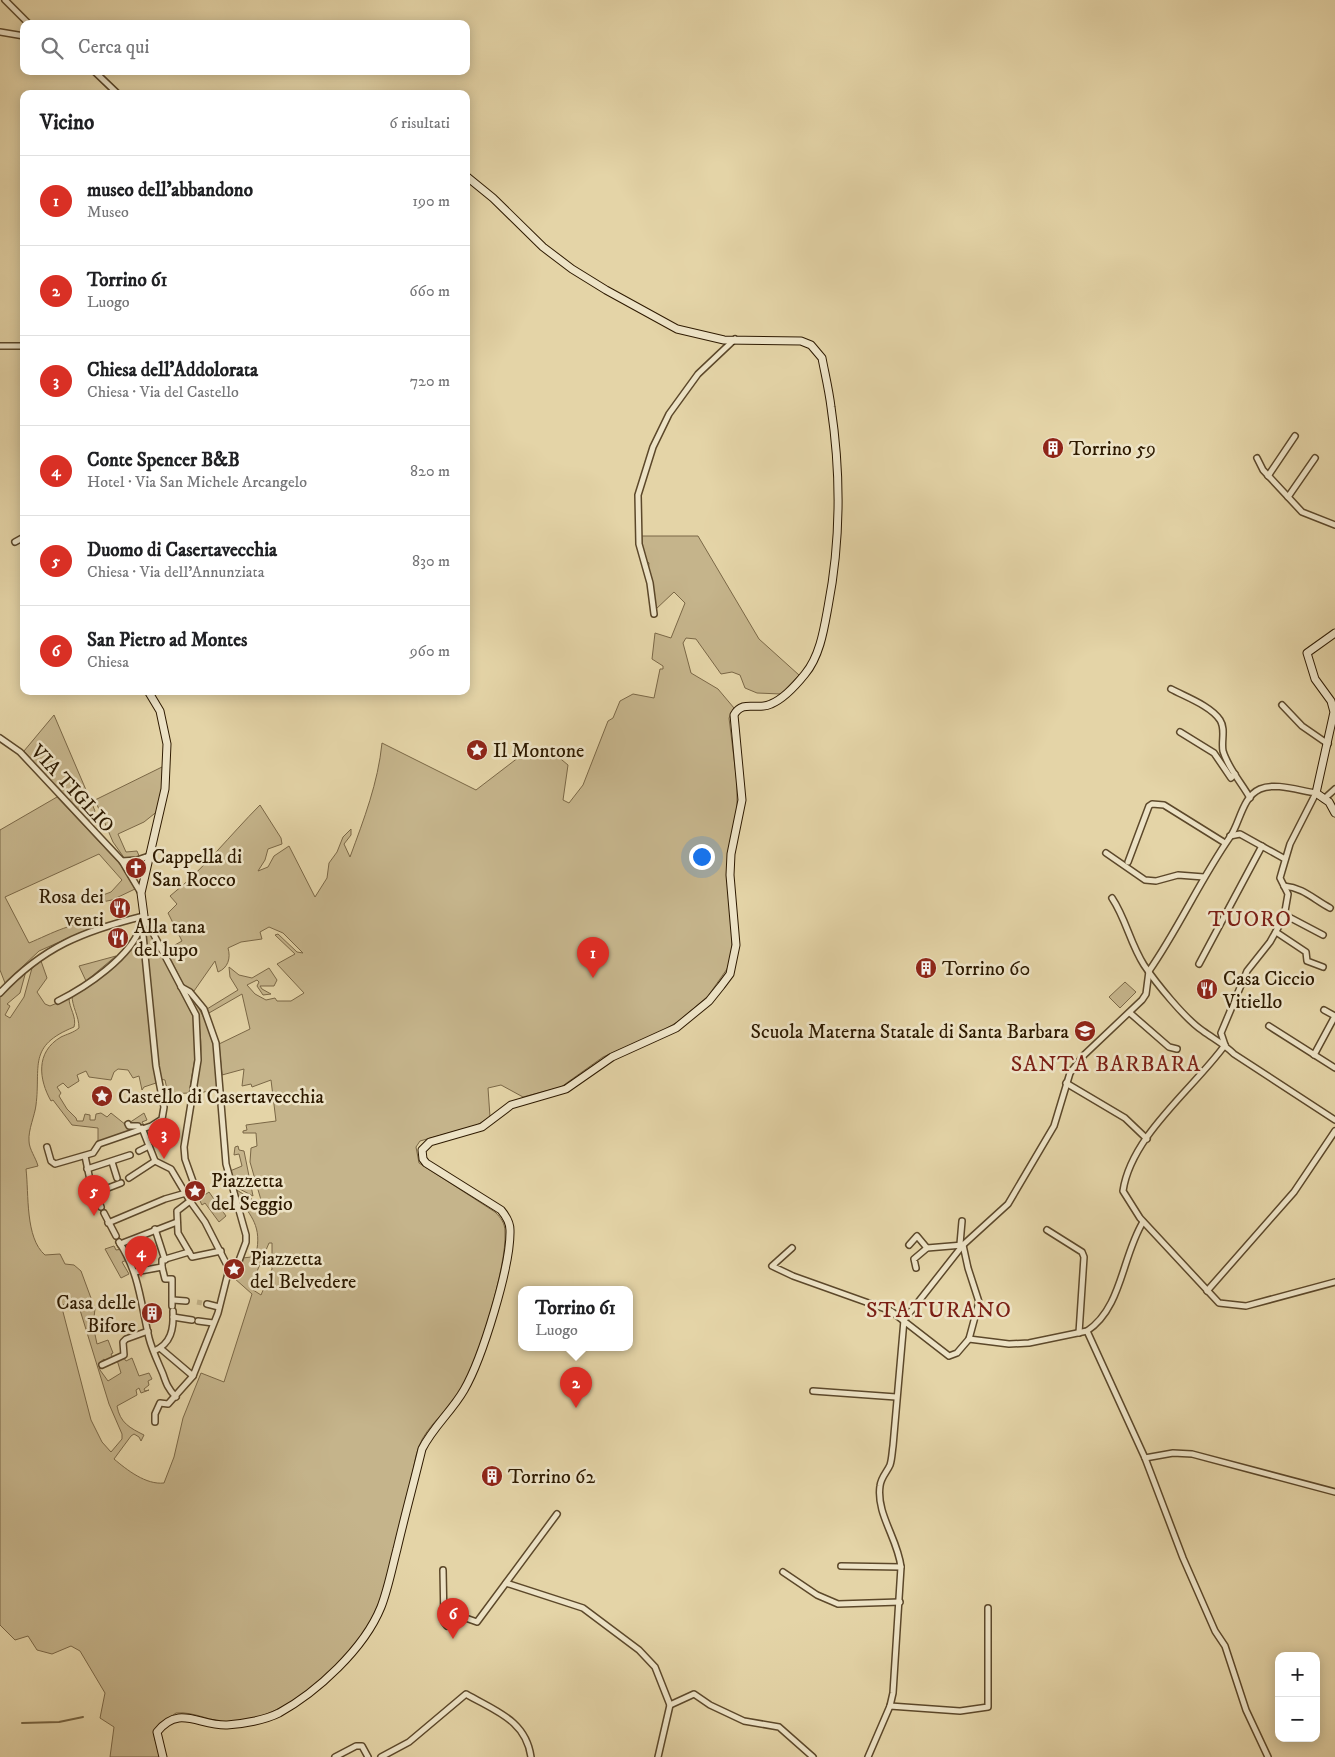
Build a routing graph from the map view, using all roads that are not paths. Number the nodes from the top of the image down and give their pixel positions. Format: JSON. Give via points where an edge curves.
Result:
{"nodes":[{"id":1,"x":5,"y":0,"type":"edge"},
{"id":2,"x":25,"y":20,"type":"edge"},
{"id":3,"x":0,"y":32,"type":"edge"},
{"id":4,"x":20,"y":35,"type":"edge"},
{"id":5,"x":98,"y":75,"type":"edge"},
{"id":6,"x":114,"y":90,"type":"edge"},
{"id":7,"x":470,"y":179,"type":"edge"},
{"id":8,"x":736,"y":339,"type":"junction"},
{"id":9,"x":0,"y":346,"type":"edge"},
{"id":10,"x":20,"y":346,"type":"edge"},
{"id":11,"x":1295,"y":436,"type":"dead end"},
{"id":12,"x":1257,"y":458,"type":"dead end"},
{"id":13,"x":1315,"y":458,"type":"dead end"},
{"id":14,"x":1268,"y":476,"type":"junction"},
{"id":15,"x":1288,"y":497,"type":"junction"},
{"id":16,"x":1335,"y":525,"type":"edge"},
{"id":17,"x":20,"y":539,"type":"edge"},
{"id":18,"x":15,"y":542,"type":"dead end"},
{"id":19,"x":654,"y":614,"type":"dead end"},
{"id":20,"x":1335,"y":632,"type":"edge"},
{"id":21,"x":1171,"y":689,"type":"dead end"},
{"id":22,"x":150,"y":695,"type":"edge"},
{"id":23,"x":1282,"y":705,"type":"dead end"},
{"id":24,"x":1180,"y":732,"type":"dead end"},
{"id":25,"x":0,"y":738,"type":"edge"},
{"id":26,"x":1328,"y":744,"type":"junction"},
{"id":27,"x":1235,"y":774,"type":"junction"},
{"id":28,"x":1335,"y":789,"type":"edge"},
{"id":29,"x":1316,"y":793,"type":"junction"},
{"id":30,"x":1250,"y":798,"type":"junction"},
{"id":31,"x":1324,"y":799,"type":"junction"},
{"id":32,"x":1335,"y":813,"type":"edge"},
{"id":33,"x":1230,"y":836,"type":"junction"},
{"id":34,"x":1225,"y":843,"type":"junction"},
{"id":35,"x":1262,"y":846,"type":"junction"},
{"id":36,"x":1106,"y":852,"type":"dead end"},
{"id":37,"x":149,"y":856,"type":"junction"},
{"id":38,"x":1285,"y":859,"type":"junction"},
{"id":39,"x":122,"y":861,"type":"junction"},
{"id":40,"x":1128,"y":862,"type":"dead end"},
{"id":41,"x":1204,"y":877,"type":"junction"},
{"id":42,"x":1284,"y":886,"type":"junction"},
{"id":43,"x":140,"y":893,"type":"junction"},
{"id":44,"x":1112,"y":898,"type":"dead end"},
{"id":45,"x":1330,"y":908,"type":"dead end"},
{"id":46,"x":1285,"y":914,"type":"junction"},
{"id":47,"x":144,"y":916,"type":"junction"},
{"id":48,"x":1276,"y":932,"type":"junction"},
{"id":49,"x":1323,"y":934,"type":"dead end"},
{"id":50,"x":1199,"y":964,"type":"dead end"},
{"id":51,"x":1323,"y":967,"type":"dead end"},
{"id":52,"x":1149,"y":971,"type":"junction"},
{"id":53,"x":181,"y":987,"type":"junction"},
{"id":54,"x":0,"y":993,"type":"edge"},
{"id":55,"x":58,"y":1001,"type":"dead end"},
{"id":56,"x":1324,"y":1010,"type":"dead end"},
{"id":57,"x":1130,"y":1013,"type":"junction"},
{"id":58,"x":1269,"y":1026,"type":"dead end"},
{"id":59,"x":1225,"y":1045,"type":"junction"},
{"id":60,"x":1177,"y":1049,"type":"dead end"},
{"id":61,"x":1314,"y":1055,"type":"junction"},
{"id":62,"x":1335,"y":1068,"type":"edge"},
{"id":63,"x":1066,"y":1083,"type":"junction"},
{"id":64,"x":1335,"y":1120,"type":"edge"},
{"id":65,"x":128,"y":1124,"type":"dead end"},
{"id":66,"x":140,"y":1128,"type":"junction"},
{"id":67,"x":1335,"y":1131,"type":"edge"},
{"id":68,"x":1147,"y":1139,"type":"junction"},
{"id":69,"x":149,"y":1146,"type":"junction"},
{"id":70,"x":47,"y":1147,"type":"dead end"},
{"id":71,"x":139,"y":1151,"type":"dead end"},
{"id":72,"x":130,"y":1155,"type":"dead end"},
{"id":73,"x":84,"y":1156,"type":"junction"},
{"id":74,"x":155,"y":1161,"type":"junction"},
{"id":75,"x":112,"y":1162,"type":"junction"},
{"id":76,"x":87,"y":1169,"type":"junction"},
{"id":77,"x":129,"y":1178,"type":"dead end"},
{"id":78,"x":95,"y":1193,"type":"junction"},
{"id":79,"x":187,"y":1194,"type":"junction"},
{"id":80,"x":190,"y":1201,"type":"junction"},
{"id":81,"x":101,"y":1207,"type":"dead end"},
{"id":82,"x":104,"y":1213,"type":"dead end"},
{"id":83,"x":962,"y":1221,"type":"dead end"},
{"id":84,"x":108,"y":1222,"type":"junction"},
{"id":85,"x":176,"y":1222,"type":"junction"},
{"id":86,"x":1143,"y":1222,"type":"junction"},
{"id":87,"x":154,"y":1230,"type":"junction"},
{"id":88,"x":1047,"y":1230,"type":"dead end"},
{"id":89,"x":116,"y":1236,"type":"dead end"},
{"id":90,"x":962,"y":1244,"type":"junction"},
{"id":91,"x":909,"y":1245,"type":"dead end"},
{"id":92,"x":792,"y":1248,"type":"dead end"},
{"id":93,"x":927,"y":1248,"type":"junction"},
{"id":94,"x":221,"y":1250,"type":"junction"},
{"id":95,"x":189,"y":1252,"type":"junction"},
{"id":96,"x":165,"y":1260,"type":"junction"},
{"id":97,"x":162,"y":1267,"type":"junction"},
{"id":98,"x":916,"y":1268,"type":"dead end"},
{"id":99,"x":229,"y":1269,"type":"junction"},
{"id":100,"x":135,"y":1272,"type":"junction"},
{"id":101,"x":1335,"y":1282,"type":"edge"},
{"id":102,"x":1206,"y":1291,"type":"junction"},
{"id":103,"x":186,"y":1301,"type":"dead end"},
{"id":104,"x":207,"y":1304,"type":"tunnel mouth"},
{"id":105,"x":219,"y":1306,"type":"junction"},
{"id":106,"x":173,"y":1308,"type":"junction"},
{"id":107,"x":904,"y":1320,"type":"junction"},
{"id":108,"x":212,"y":1323,"type":"junction"},
{"id":109,"x":148,"y":1331,"type":"junction"},
{"id":110,"x":1088,"y":1331,"type":"junction"},
{"id":111,"x":1080,"y":1333,"type":"junction"},
{"id":112,"x":969,"y":1339,"type":"junction"},
{"id":113,"x":160,"y":1348,"type":"junction"},
{"id":114,"x":154,"y":1351,"type":"junction"},
{"id":115,"x":102,"y":1365,"type":"dead end"},
{"id":116,"x":193,"y":1376,"type":"junction"},
{"id":117,"x":813,"y":1391,"type":"dead end"},
{"id":118,"x":176,"y":1397,"type":"junction"},
{"id":119,"x":896,"y":1397,"type":"junction"},
{"id":120,"x":155,"y":1422,"type":"dead end"},
{"id":121,"x":1144,"y":1458,"type":"junction"},
{"id":122,"x":1335,"y":1492,"type":"edge"},
{"id":123,"x":557,"y":1514,"type":"dead end"},
{"id":124,"x":841,"y":1566,"type":"dead end"},
{"id":125,"x":901,"y":1567,"type":"junction"},
{"id":126,"x":443,"y":1570,"type":"dead end"},
{"id":127,"x":783,"y":1572,"type":"dead end"},
{"id":128,"x":506,"y":1583,"type":"junction"},
{"id":129,"x":900,"y":1602,"type":"junction"},
{"id":130,"x":988,"y":1608,"type":"dead end"},
{"id":131,"x":670,"y":1705,"type":"junction"},
{"id":132,"x":890,"y":1706,"type":"junction"},
{"id":133,"x":163,"y":1757,"type":"edge"},
{"id":134,"x":335,"y":1757,"type":"edge"},
{"id":135,"x":368,"y":1757,"type":"edge"},
{"id":136,"x":381,"y":1757,"type":"edge"},
{"id":137,"x":531,"y":1757,"type":"edge"},
{"id":138,"x":658,"y":1757,"type":"edge"},
{"id":139,"x":813,"y":1757,"type":"edge"},
{"id":140,"x":868,"y":1757,"type":"edge"},
{"id":141,"x":1268,"y":1757,"type":"edge"}],
"edges":[{"from":1,"to":2,"type":"street"},
{"from":3,"to":4,"type":"street"},
{"from":5,"to":6,"type":"street"},
{"from":7,"to":8,"type":"street","via":[[543,247],[606,290],[677,329],[712,339]]},
{"from":8,"to":19,"type":"street","via":[[698,374],[669,414],[653,447],[638,496],[638,544],[650,583]]},
{"from":8,"to":133,"type":"street","via":[[801,340],[818,352],[822,358],[831,407],[839,485],[838,541],[822,640],[806,674],[786,693],[770,705],[747,705],[734,715],[742,800],[731,854],[736,945],[730,974],[709,1001],[676,1028],[612,1057],[566,1089],[512,1105],[482,1127],[430,1142],[422,1150],[426,1163],[501,1210],[508,1218],[509,1243],[500,1289],[476,1364],[463,1391],[422,1449],[380,1609],[350,1655],[306,1696],[277,1714],[228,1725],[203,1723],[184,1716],[174,1718],[157,1732]]},
{"from":9,"to":10,"type":"street"},
{"from":11,"to":14,"type":"street"},
{"from":12,"to":14,"type":"street"},
{"from":13,"to":15,"type":"street"},
{"from":14,"to":15,"type":"street"},
{"from":15,"to":16,"type":"street","via":[[1302,512]]},
{"from":17,"to":18,"type":"street"},
{"from":20,"to":26,"type":"street","via":[[1307,653],[1316,679],[1331,701],[1334,712]]},
{"from":21,"to":27,"type":"street","via":[[1220,720],[1223,749]]},
{"from":22,"to":37,"type":"street","via":[[160,711],[167,744],[165,790]]},
{"from":23,"to":26,"type":"street","via":[[1302,726]]},
{"from":24,"to":27,"type":"street","via":[[1214,753],[1231,778]]},
{"from":25,"to":39,"type":"street","name":"VIA TIGLIO","via":[[20,752]]},
{"from":26,"to":29,"type":"street"},
{"from":27,"to":30,"type":"street"},
{"from":28,"to":31,"type":"street"},
{"from":29,"to":30,"type":"street","via":[[1267,787]]},
{"from":29,"to":31,"type":"street"},
{"from":29,"to":38,"type":"street"},
{"from":30,"to":33,"type":"street"},
{"from":31,"to":32,"type":"street"},
{"from":33,"to":34,"type":"street"},
{"from":33,"to":35,"type":"street","via":[[1240,834]]},
{"from":34,"to":40,"type":"street","via":[[1164,805],[1152,804]]},
{"from":34,"to":41,"type":"street"},
{"from":35,"to":38,"type":"street"},
{"from":35,"to":50,"type":"street"},
{"from":36,"to":41,"type":"street","via":[[1145,880],[1156,881],[1178,875]]},
{"from":37,"to":39,"type":"street"},
{"from":37,"to":43,"type":"street"},
{"from":38,"to":42,"type":"street","via":[[1280,878]]},
{"from":39,"to":43,"type":"street","name":"VIA TIGLIO"},
{"from":41,"to":52,"type":"street","via":[[1167,946]]},
{"from":42,"to":45,"type":"street","via":[[1311,894]]},
{"from":42,"to":46,"type":"street","via":[[1288,894]]},
{"from":43,"to":47,"type":"street"},
{"from":44,"to":52,"type":"street"},
{"from":46,"to":48,"type":"street"},
{"from":46,"to":49,"type":"street"},
{"from":47,"to":53,"type":"street"},
{"from":47,"to":54,"type":"street","via":[[55,947],[28,965]]},
{"from":47,"to":55,"type":"street","via":[[137,935],[116,960],[91,983]]},
{"from":47,"to":66,"type":"street","via":[[143,935],[164,1107],[162,1119]]},
{"from":48,"to":51,"type":"street","via":[[1306,952],[1307,961]]},
{"from":48,"to":59,"type":"street","via":[[1248,971],[1220,1033]]},
{"from":52,"to":57,"type":"street","via":[[1146,994]]},
{"from":52,"to":59,"type":"street","via":[[1192,1022]]},
{"from":53,"to":79,"type":"street","via":[[192,1004],[198,1024],[198,1060],[184,1147],[195,1187]]},
{"from":53,"to":99,"type":"street","via":[[190,992],[204,1009],[216,1043],[226,1164],[246,1235],[240,1260],[237,1266]]},
{"from":56,"to":61,"type":"street","via":[[1335,1016]]},
{"from":57,"to":60,"type":"street","via":[[1169,1047]]},
{"from":57,"to":63,"type":"street","via":[[1084,1055]]},
{"from":58,"to":61,"type":"street"},
{"from":59,"to":64,"type":"street"},
{"from":59,"to":68,"type":"street"},
{"from":61,"to":62,"type":"street"},
{"from":63,"to":68,"type":"street","via":[[1125,1118]]},
{"from":63,"to":90,"type":"street","via":[[1054,1126],[1008,1204]]},
{"from":65,"to":66,"type":"street"},
{"from":66,"to":69,"type":"street"},
{"from":66,"to":73,"type":"street","via":[[99,1144],[93,1153]]},
{"from":67,"to":102,"type":"street","via":[[1294,1192]]},
{"from":68,"to":86,"type":"street","via":[[1128,1168],[1122,1191]]},
{"from":69,"to":71,"type":"street"},
{"from":69,"to":74,"type":"street"},
{"from":70,"to":73,"type":"street","via":[[53,1164]]},
{"from":72,"to":75,"type":"street"},
{"from":73,"to":76,"type":"street"},
{"from":74,"to":77,"type":"street"},
{"from":74,"to":79,"type":"street","via":[[171,1169]]},
{"from":75,"to":76,"type":"street"},
{"from":75,"to":78,"type":"street","via":[[119,1182]]},
{"from":76,"to":78,"type":"street"},
{"from":78,"to":81,"type":"street"},
{"from":79,"to":80,"type":"street"},
{"from":79,"to":84,"type":"street","via":[[165,1199]]},
{"from":80,"to":85,"type":"street","via":[[177,1211]]},
{"from":80,"to":94,"type":"street"},
{"from":82,"to":84,"type":"street"},
{"from":83,"to":90,"type":"street"},
{"from":84,"to":89,"type":"street"},
{"from":85,"to":87,"type":"street"},
{"from":85,"to":95,"type":"street","via":[[178,1233]]},
{"from":86,"to":102,"type":"street"},
{"from":86,"to":110,"type":"street","via":[[1133,1238],[1106,1314]]},
{"from":87,"to":96,"type":"street"},
{"from":87,"to":100,"type":"street","via":[[120,1243]]},
{"from":88,"to":111,"type":"street","via":[[1082,1252],[1084,1258]]},
{"from":90,"to":93,"type":"street"},
{"from":90,"to":107,"type":"street"},
{"from":90,"to":112,"type":"street","via":[[979,1302]]},
{"from":91,"to":93,"type":"street","via":[[917,1236]]},
{"from":92,"to":107,"type":"street","via":[[772,1266],[872,1304]]},
{"from":93,"to":98,"type":"street","via":[[914,1259]]},
{"from":94,"to":95,"type":"street","via":[[194,1258]]},
{"from":94,"to":99,"type":"street"},
{"from":95,"to":96,"type":"street"},
{"from":96,"to":97,"type":"street","via":[[162,1260]]},
{"from":97,"to":100,"type":"street"},
{"from":97,"to":106,"type":"street","via":[[165,1279],[172,1279]]},
{"from":99,"to":105,"type":"street"},
{"from":100,"to":109,"type":"street"},
{"from":101,"to":102,"type":"street","via":[[1246,1306],[1220,1303]]},
{"from":103,"to":106,"type":"street"},
{"from":104,"to":105,"type":"street"},
{"from":105,"to":108,"type":"street"},
{"from":106,"to":108,"type":"street","via":[[195,1320]]},
{"from":106,"to":113,"type":"street","via":[[169,1339]]},
{"from":107,"to":112,"type":"street","via":[[915,1332],[950,1356]]},
{"from":107,"to":119,"type":"street"},
{"from":108,"to":116,"type":"street"},
{"from":109,"to":114,"type":"street"},
{"from":109,"to":115,"type":"street","via":[[126,1339],[123,1342],[124,1355]]},
{"from":110,"to":111,"type":"street"},
{"from":110,"to":121,"type":"street"},
{"from":111,"to":112,"type":"street","via":[[1029,1343]]},
{"from":113,"to":114,"type":"street"},
{"from":113,"to":116,"type":"street"},
{"from":114,"to":118,"type":"street","via":[[166,1384]]},
{"from":116,"to":118,"type":"street"},
{"from":117,"to":119,"type":"street"},
{"from":118,"to":120,"type":"street","via":[[168,1404],[160,1403]]},
{"from":119,"to":125,"type":"street","via":[[890,1464],[880,1485],[880,1502],[899,1549]]},
{"from":121,"to":122,"type":"street","via":[[1173,1453],[1192,1454]]},
{"from":121,"to":141,"type":"street","via":[[1183,1558],[1225,1646],[1246,1710]]},
{"from":123,"to":128,"type":"street"},
{"from":124,"to":125,"type":"street"},
{"from":125,"to":129,"type":"street"},
{"from":126,"to":128,"type":"street","via":[[442,1619],[447,1626],[457,1616],[474,1622],[479,1620]]},
{"from":127,"to":129,"type":"street","via":[[817,1595],[838,1604]]},
{"from":128,"to":131,"type":"street","via":[[583,1608],[639,1650],[661,1676]]},
{"from":129,"to":132,"type":"street"},
{"from":130,"to":132,"type":"street","via":[[988,1707],[960,1710]]},
{"from":131,"to":138,"type":"street"},
{"from":131,"to":139,"type":"street","via":[[694,1694],[744,1721],[779,1727]]},
{"from":132,"to":140,"type":"street"},
{"from":134,"to":135,"type":"street","via":[[362,1746]]},
{"from":136,"to":137,"type":"street","via":[[409,1742],[466,1694],[522,1729]]}]}
